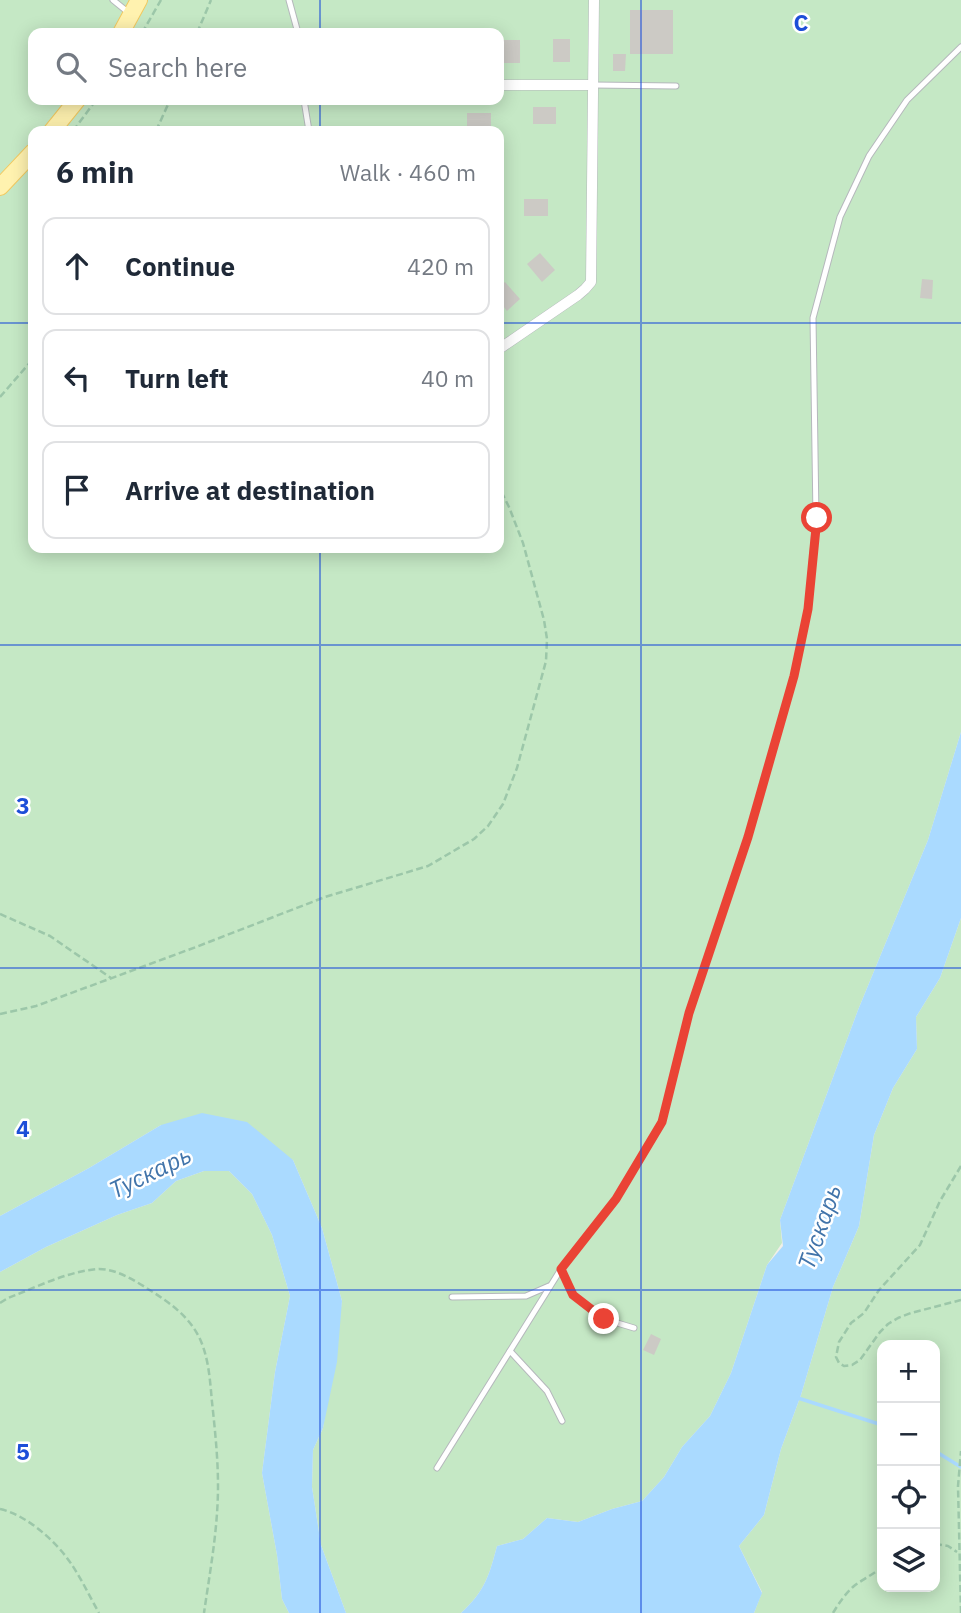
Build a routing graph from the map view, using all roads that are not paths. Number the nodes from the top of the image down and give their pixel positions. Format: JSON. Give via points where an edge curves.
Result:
{"nodes":[{"id":1,"x":113,"y":0,"type":"edge"},
{"id":2,"x":139,"y":0,"type":"edge"},
{"id":3,"x":289,"y":0,"type":"edge"},
{"id":4,"x":594,"y":0,"type":"edge"},
{"id":5,"x":131,"y":16,"type":"junction"},
{"id":6,"x":124,"y":28,"type":"edge"},
{"id":7,"x":297,"y":28,"type":"edge"},
{"id":8,"x":961,"y":47,"type":"edge"},
{"id":9,"x":504,"y":85,"type":"edge"},
{"id":10,"x":593,"y":85,"type":"junction"},
{"id":11,"x":676,"y":86,"type":"dead end"},
{"id":12,"x":73,"y":105,"type":"edge"},
{"id":13,"x":305,"y":105,"type":"edge"},
{"id":14,"x":56,"y":126,"type":"edge"},
{"id":15,"x":308,"y":126,"type":"edge"},
{"id":16,"x":28,"y":157,"type":"edge"},
{"id":17,"x":0,"y":187,"type":"edge"},
{"id":18,"x":504,"y":346,"type":"edge"},
{"id":19,"x":561,"y":1269,"type":"junction"},
{"id":20,"x":551,"y":1285,"type":"junction"},
{"id":21,"x":452,"y":1297,"type":"dead end"},
{"id":22,"x":634,"y":1328,"type":"dead end"},
{"id":23,"x":510,"y":1351,"type":"junction"},
{"id":24,"x":562,"y":1421,"type":"dead end"},
{"id":25,"x":437,"y":1468,"type":"dead end"}],
"edges":[{"from":1,"to":5,"type":"lane"},
{"from":2,"to":5,"type":"main road"},
{"from":3,"to":7,"type":"lane"},
{"from":4,"to":10,"type":"street"},
{"from":5,"to":6,"type":"main road"},
{"from":8,"to":19,"type":"lane","via":[[907,100],[869,156],[840,217],[813,318],[817,518],[808,609],[794,676],[748,837],[689,1013],[662,1122],[616,1199]]},
{"from":9,"to":10,"type":"street"},
{"from":10,"to":11,"type":"lane"},
{"from":10,"to":18,"type":"street","via":[[591,282]]},
{"from":12,"to":14,"type":"main road"},
{"from":13,"to":15,"type":"lane"},
{"from":16,"to":17,"type":"main road"},
{"from":19,"to":20,"type":"lane"},
{"from":19,"to":22,"type":"lane","via":[[573,1295],[604,1319]]},
{"from":20,"to":21,"type":"lane","via":[[526,1296]]},
{"from":20,"to":23,"type":"lane"},
{"from":23,"to":24,"type":"lane","via":[[547,1391]]},
{"from":23,"to":25,"type":"lane"}]}
